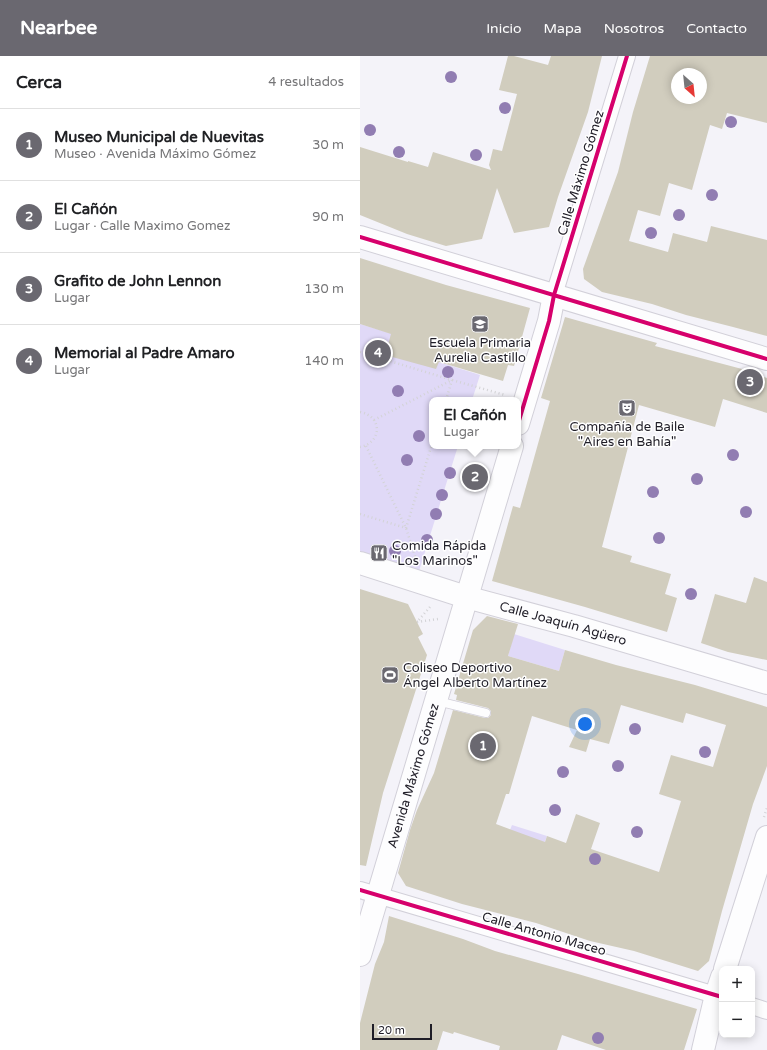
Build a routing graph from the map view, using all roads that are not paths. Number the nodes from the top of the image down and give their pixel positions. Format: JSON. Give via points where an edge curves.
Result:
{"nodes":[{"id":1,"x":627,"y":56,"type":"edge"},
{"id":2,"x":360,"y":237,"type":"edge"},
{"id":3,"x":554,"y":295,"type":"junction"},
{"id":4,"x":767,"y":358,"type":"edge"},
{"id":5,"x":521,"y":414,"type":"edge"},
{"id":6,"x":511,"y":449,"type":"edge"},
{"id":7,"x":360,"y":562,"type":"edge"},
{"id":8,"x":457,"y":594,"type":"junction"},
{"id":9,"x":767,"y":683,"type":"edge"},
{"id":10,"x":436,"y":700,"type":"junction"},
{"id":11,"x":486,"y":713,"type":"dead end"},
{"id":12,"x":765,"y":830,"type":"edge"},
{"id":13,"x":369,"y":893,"type":"edge"},
{"id":14,"x":360,"y":955,"type":"edge"},
{"id":15,"x":726,"y":966,"type":"edge"},
{"id":16,"x":719,"y":990,"type":"edge"},
{"id":17,"x":719,"y":994,"type":"edge"},
{"id":18,"x":755,"y":1007,"type":"edge"},
{"id":19,"x":767,"y":1011,"type":"edge"},
{"id":20,"x":703,"y":1050,"type":"edge"}],
"edges":[{"from":1,"to":3,"type":"street","name":"Calle Máximo Gómez"},
{"from":2,"to":3,"type":"main road"},
{"from":3,"to":4,"type":"main road"},
{"from":3,"to":5,"type":"main road","via":[[549,321]]},
{"from":6,"to":8,"type":"main road","name":"Avenida Máximo Gómez"},
{"from":7,"to":8,"type":"main road","name":"Calle Joaquín Agüero"},
{"from":8,"to":9,"type":"main road","name":"Calle Joaquín Agüero"},
{"from":8,"to":10,"type":"main road","name":"Avenida Máximo Gómez","via":[[460,617]]},
{"from":10,"to":11,"type":"lane"},
{"from":10,"to":13,"type":"main road","name":"Avenida Máximo Gómez"},
{"from":12,"to":15,"type":"main road"},
{"from":13,"to":14,"type":"main road","name":"Avenida Máximo Gómez"},
{"from":13,"to":16,"type":"street","name":"Calle Antonio Maceo"},
{"from":17,"to":20,"type":"main road"},
{"from":18,"to":19,"type":"street"}]}
